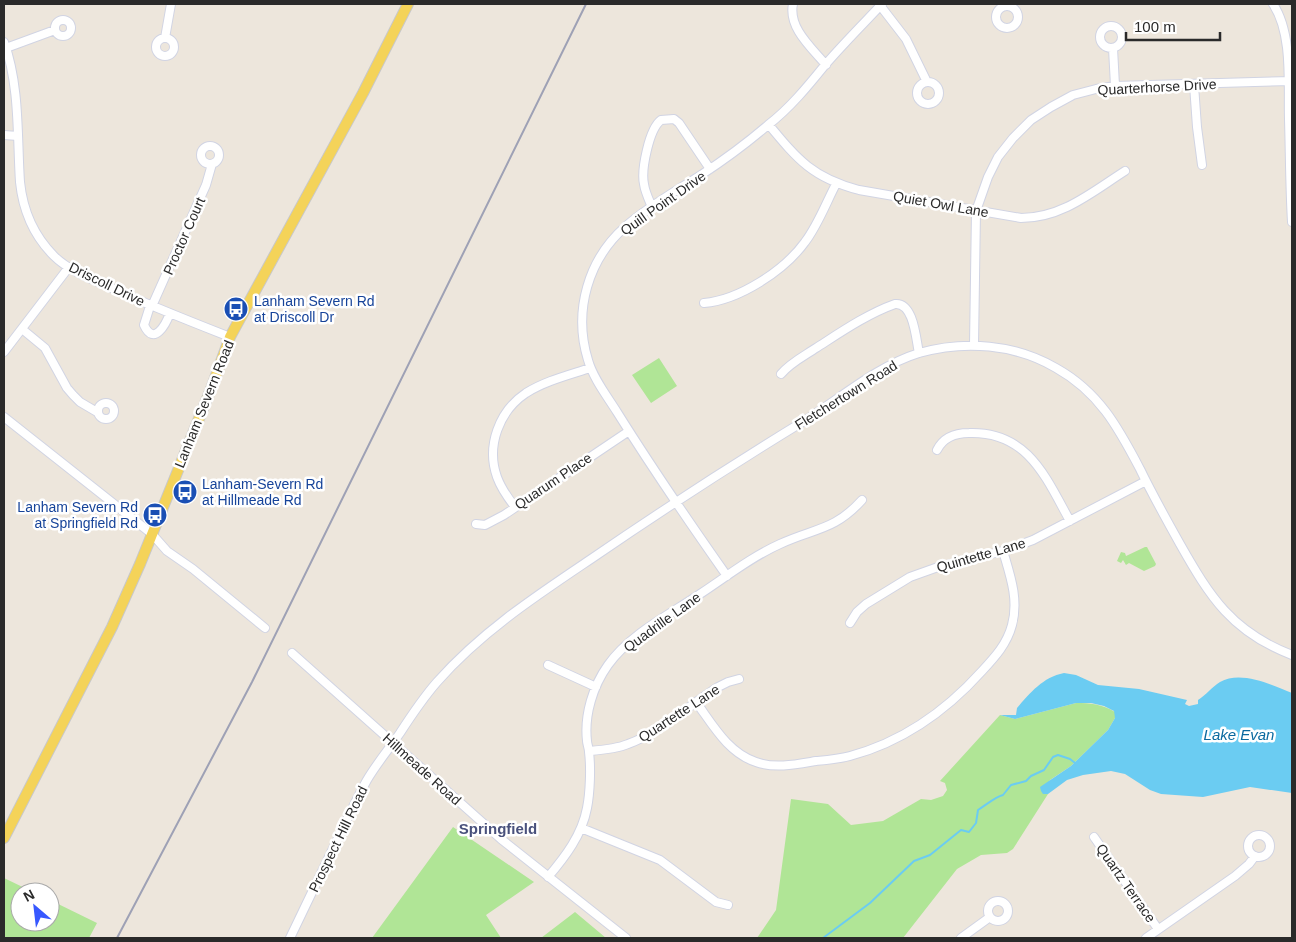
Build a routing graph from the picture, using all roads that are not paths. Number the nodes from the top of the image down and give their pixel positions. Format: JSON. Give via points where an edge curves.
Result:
{"nodes":[{"id":1,"x":171,"y":4,"type":"edge"},
{"id":2,"x":408,"y":4,"type":"edge"},
{"id":3,"x":793,"y":4,"type":"edge"},
{"id":4,"x":880,"y":4,"type":"edge"},
{"id":5,"x":1273,"y":4,"type":"edge"},
{"id":6,"x":55,"y":30,"type":"dead end"},
{"id":7,"x":165,"y":38,"type":"dead end"},
{"id":8,"x":5,"y":45,"type":"edge"},
{"id":9,"x":1113,"y":48,"type":"dead end"},
{"id":10,"x":826,"y":65,"type":"junction"},
{"id":11,"x":1290,"y":81,"type":"edge"},
{"id":12,"x":927,"y":82,"type":"dead end"},
{"id":13,"x":1194,"y":85,"type":"junction"},
{"id":14,"x":1115,"y":86,"type":"junction"},
{"id":15,"x":769,"y":125,"type":"junction"},
{"id":16,"x":4,"y":135,"type":"edge"},
{"id":17,"x":18,"y":136,"type":"junction"},
{"id":18,"x":212,"y":164,"type":"dead end"},
{"id":19,"x":1202,"y":165,"type":"dead end"},
{"id":20,"x":710,"y":169,"type":"junction"},
{"id":21,"x":1125,"y":171,"type":"dead end"},
{"id":22,"x":836,"y":184,"type":"junction"},
{"id":23,"x":652,"y":207,"type":"junction"},
{"id":24,"x":976,"y":211,"type":"junction"},
{"id":25,"x":1292,"y":222,"type":"edge"},
{"id":26,"x":69,"y":267,"type":"junction"},
{"id":27,"x":704,"y":303,"type":"dead end"},
{"id":28,"x":151,"y":306,"type":"junction"},
{"id":29,"x":170,"y":313,"type":"junction"},
{"id":30,"x":22,"y":329,"type":"junction"},
{"id":31,"x":230,"y":337,"type":"junction"},
{"id":32,"x":974,"y":345,"type":"junction"},
{"id":33,"x":4,"y":352,"type":"edge"},
{"id":34,"x":919,"y":353,"type":"junction"},
{"id":35,"x":590,"y":368,"type":"junction"},
{"id":36,"x":781,"y":374,"type":"dead end"},
{"id":37,"x":97,"y":412,"type":"dead end"},
{"id":38,"x":4,"y":417,"type":"edge"},
{"id":39,"x":629,"y":431,"type":"junction"},
{"id":40,"x":936,"y":450,"type":"dead end"},
{"id":41,"x":1146,"y":481,"type":"junction"},
{"id":42,"x":862,"y":500,"type":"dead end"},
{"id":43,"x":675,"y":501,"type":"junction"},
{"id":44,"x":515,"y":507,"type":"junction"},
{"id":45,"x":1070,"y":521,"type":"junction"},
{"id":46,"x":476,"y":524,"type":"dead end"},
{"id":47,"x":152,"y":534,"type":"junction"},
{"id":48,"x":1003,"y":551,"type":"junction"},
{"id":49,"x":727,"y":576,"type":"junction"},
{"id":50,"x":850,"y":623,"type":"dead end"},
{"id":51,"x":265,"y":628,"type":"dead end"},
{"id":52,"x":292,"y":653,"type":"dead end"},
{"id":53,"x":1292,"y":655,"type":"edge"},
{"id":54,"x":548,"y":665,"type":"dead end"},
{"id":55,"x":739,"y":679,"type":"dead end"},
{"id":56,"x":596,"y":687,"type":"junction"},
{"id":57,"x":696,"y":702,"type":"junction"},
{"id":58,"x":393,"y":743,"type":"junction"},
{"id":59,"x":589,"y":752,"type":"junction"},
{"id":60,"x":581,"y":828,"type":"junction"},
{"id":61,"x":1094,"y":837,"type":"dead end"},
{"id":62,"x":4,"y":838,"type":"edge"},
{"id":63,"x":1255,"y":856,"type":"dead end"},
{"id":64,"x":548,"y":877,"type":"junction"},
{"id":65,"x":728,"y":905,"type":"dead end"},
{"id":66,"x":990,"y":917,"type":"dead end"},
{"id":67,"x":1158,"y":929,"type":"junction"},
{"id":68,"x":290,"y":938,"type":"edge"},
{"id":69,"x":626,"y":938,"type":"edge"},
{"id":70,"x":961,"y":938,"type":"edge"},
{"id":71,"x":1146,"y":938,"type":"edge"}],
"edges":[{"from":1,"to":7,"type":"street"},
{"from":2,"to":31,"type":"main road","name":"Lanham Severn Road"},
{"from":3,"to":10,"type":"street","via":[[797,29]]},
{"from":4,"to":10,"type":"street","name":"Quill Point Drive"},
{"from":4,"to":12,"type":"street","via":[[906,39]]},
{"from":5,"to":11,"type":"street","via":[[1288,46]]},
{"from":6,"to":8,"type":"street"},
{"from":8,"to":17,"type":"street","name":"Driscoll Drive","via":[[16,97]]},
{"from":9,"to":14,"type":"street"},
{"from":10,"to":15,"type":"street","name":"Quill Point Drive"},
{"from":11,"to":13,"type":"street","name":"Quarterhorse Drive"},
{"from":11,"to":25,"type":"street"},
{"from":13,"to":14,"type":"street","name":"Quarterhorse Drive"},
{"from":13,"to":19,"type":"street"},
{"from":14,"to":24,"type":"street","name":"Quarterhorse Drive","via":[[1073,96],[1031,120],[998,157]]},
{"from":15,"to":20,"type":"street","name":"Quill Point Drive"},
{"from":15,"to":22,"type":"street","name":"Quiet Owl Lane","via":[[796,156]]},
{"from":16,"to":17,"type":"street"},
{"from":17,"to":26,"type":"street","name":"Driscoll Drive","via":[[26,214],[44,245]]},
{"from":18,"to":28,"type":"street","name":"Proctor Court","via":[[206,185]]},
{"from":20,"to":23,"type":"street","name":"Quill Point Drive"},
{"from":20,"to":23,"type":"street","via":[[674,118],[661,120],[655,126],[643,167],[644,184]]},
{"from":21,"to":24,"type":"street","name":"Quiet Owl Lane","via":[[1070,206],[1042,217],[1021,218]]},
{"from":22,"to":24,"type":"street","name":"Quiet Owl Lane"},
{"from":22,"to":27,"type":"street","via":[[809,237],[794,256],[754,285],[721,301]]},
{"from":23,"to":35,"type":"street","name":"Quill Point Drive","via":[[618,233],[589,278],[583,325]]},
{"from":24,"to":32,"type":"street","name":"Quarterhorse Drive"},
{"from":26,"to":28,"type":"street","name":"Driscoll Drive"},
{"from":26,"to":30,"type":"street"},
{"from":28,"to":29,"type":"street","name":"Driscoll Drive"},
{"from":28,"to":29,"type":"street","name":"Proctor Court","via":[[144,325],[151,333],[162,330]]},
{"from":29,"to":31,"type":"street","name":"Driscoll Drive"},
{"from":30,"to":33,"type":"street"},
{"from":30,"to":37,"type":"street","via":[[44,348],[73,395]]},
{"from":31,"to":47,"type":"main road","name":"Lanham Severn Road"},
{"from":32,"to":34,"type":"street","name":"Fletchertown Road"},
{"from":32,"to":41,"type":"street","name":"Fletchertown Road","via":[[1029,355],[1077,381],[1112,418]]},
{"from":34,"to":36,"type":"street","via":[[910,315],[904,306],[895,304],[836,336]]},
{"from":34,"to":43,"type":"street","name":"Fletchertown Road","via":[[874,375]]},
{"from":35,"to":39,"type":"street","name":"Quill Point Drive"},
{"from":35,"to":44,"type":"street","via":[[533,389],[504,414],[496,434],[494,458],[497,477]]},
{"from":38,"to":47,"type":"street"},
{"from":39,"to":43,"type":"street","name":"Quill Point Drive"},
{"from":39,"to":44,"type":"street","name":"Quarum Place"},
{"from":40,"to":45,"type":"street","via":[[945,439],[968,433],[988,434],[1006,440],[1037,464]]},
{"from":41,"to":45,"type":"street","name":"Quintette Lane"},
{"from":41,"to":53,"type":"street","name":"Fletchertown Road","via":[[1216,602],[1244,629]]},
{"from":42,"to":49,"type":"street","name":"Quadrille Lane","via":[[851,513],[833,525],[780,544]]},
{"from":43,"to":49,"type":"street","name":"Quill Point Drive"},
{"from":43,"to":58,"type":"street","name":"Fletchertown Road","via":[[542,592],[466,651],[435,685]]},
{"from":44,"to":46,"type":"street","name":"Quarum Place","via":[[493,522]]},
{"from":45,"to":48,"type":"street","name":"Quintette Lane"},
{"from":47,"to":51,"type":"street","via":[[166,551]]},
{"from":47,"to":62,"type":"main road","name":"Lanham Severn Road","via":[[97,659]]},
{"from":48,"to":50,"type":"street","name":"Quintette Lane","via":[[910,577],[866,604]]},
{"from":48,"to":57,"type":"street","via":[[1015,605],[1007,639],[960,694],[904,736],[849,757],[795,764],[764,764],[748,759],[728,745]]},
{"from":49,"to":56,"type":"street","name":"Quadrille Lane","via":[[629,643],[608,665]]},
{"from":52,"to":58,"type":"street","name":"Hillmeade Road"},
{"from":54,"to":56,"type":"street"},
{"from":55,"to":57,"type":"street","name":"Quartette Lane","via":[[718,687]]},
{"from":56,"to":59,"type":"street","name":"Quadrille Lane","via":[[587,726]]},
{"from":57,"to":59,"type":"street","name":"Quartette Lane","via":[[656,730],[627,745]]},
{"from":58,"to":64,"type":"street","name":"Hillmeade Road"},
{"from":58,"to":68,"type":"street","name":"Prospect Hill Road","via":[[368,779]]},
{"from":59,"to":60,"type":"street","name":"Quadrille Lane","via":[[587,807]]},
{"from":60,"to":64,"type":"street","name":"Quadrille Lane"},
{"from":60,"to":65,"type":"street","via":[[660,860],[716,902]]},
{"from":61,"to":67,"type":"street","name":"Quartz Terrace"},
{"from":63,"to":67,"type":"street","via":[[1236,876]]},
{"from":64,"to":69,"type":"street","name":"Hillmeade Road"},
{"from":66,"to":70,"type":"street"},
{"from":67,"to":71,"type":"street"}]}
